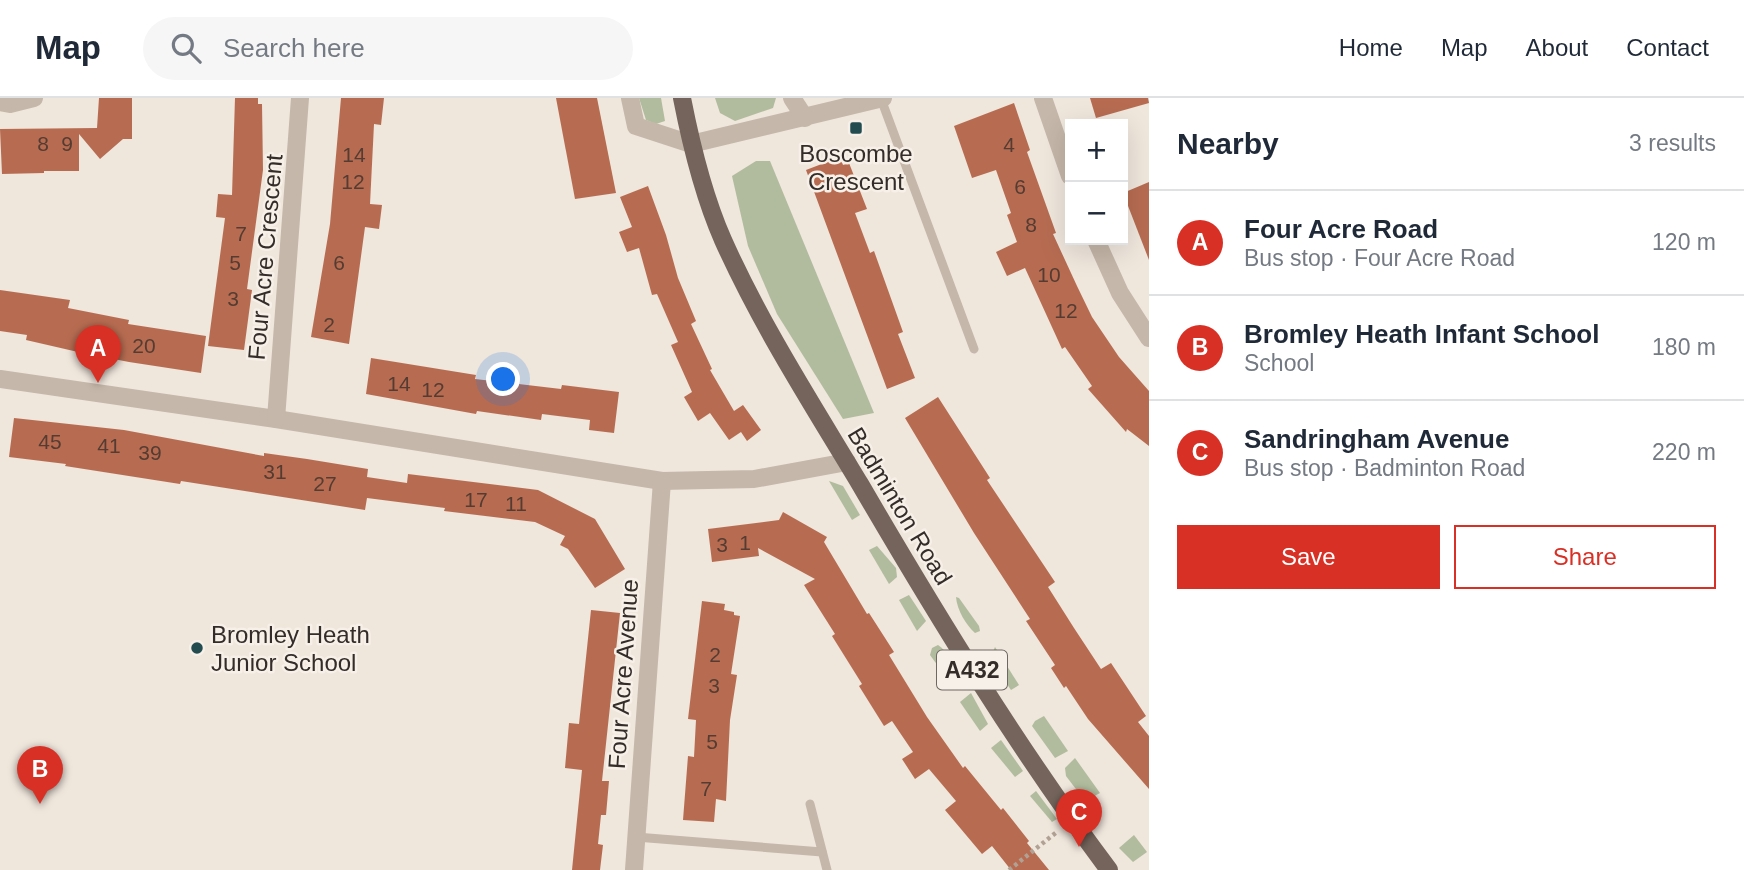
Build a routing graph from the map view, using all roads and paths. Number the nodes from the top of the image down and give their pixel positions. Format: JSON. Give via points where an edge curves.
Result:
{"nodes":[{"id":1,"x":34,"y":98,"type":"edge"},
{"id":2,"x":300,"y":98,"type":"edge"},
{"id":3,"x":630,"y":98,"type":"edge"},
{"id":4,"x":682,"y":98,"type":"edge"},
{"id":5,"x":792,"y":98,"type":"edge"},
{"id":6,"x":882,"y":98,"type":"edge"},
{"id":7,"x":1043,"y":98,"type":"edge"},
{"id":8,"x":0,"y":102,"type":"edge"},
{"id":9,"x":805,"y":118,"type":"junction"},
{"id":10,"x":691,"y":144,"type":"junction"},
{"id":11,"x":1065,"y":162,"type":"edge"},
{"id":12,"x":1098,"y":245,"type":"edge"},
{"id":13,"x":1149,"y":338,"type":"edge"},
{"id":14,"x":974,"y":349,"type":"dead end"},
{"id":15,"x":0,"y":379,"type":"edge"},
{"id":16,"x":276,"y":419,"type":"junction"},
{"id":17,"x":846,"y":462,"type":"junction"},
{"id":18,"x":662,"y":481,"type":"junction"},
{"id":19,"x":810,"y":804,"type":"dead end"},
{"id":20,"x":1071,"y":820,"type":"junction"},
{"id":21,"x":636,"y":838,"type":"junction"},
{"id":22,"x":822,"y":852,"type":"junction"},
{"id":23,"x":634,"y":870,"type":"edge"},
{"id":24,"x":827,"y":870,"type":"edge"},
{"id":25,"x":1009,"y":870,"type":"edge"},
{"id":26,"x":1109,"y":870,"type":"edge"}],
"edges":[{"from":1,"to":8,"type":"street"},
{"from":2,"to":16,"type":"street","name":"Four Acre Crescent"},
{"from":3,"to":10,"type":"street","via":[[636,126]]},
{"from":4,"to":10,"type":"main road","name":"Badminton Road","number":"A432"},
{"from":5,"to":9,"type":"street"},
{"from":6,"to":9,"type":"street"},
{"from":6,"to":14,"type":"lane"},
{"from":7,"to":11,"type":"street"},
{"from":9,"to":10,"type":"street"},
{"from":10,"to":17,"type":"main road","name":"Badminton Road","number":"A432","via":[[723,239],[789,368]]},
{"from":12,"to":13,"type":"street","via":[[1120,293]]},
{"from":15,"to":16,"type":"street"},
{"from":16,"to":18,"type":"street"},
{"from":17,"to":18,"type":"street","via":[[754,480]]},
{"from":17,"to":20,"type":"main road","name":"Badminton Road","number":"A432","via":[[941,623]]},
{"from":18,"to":21,"type":"street","name":"Four Acre Avenue"},
{"from":19,"to":22,"type":"lane"},
{"from":20,"to":25,"type":"path"},
{"from":20,"to":26,"type":"main road","name":"Badminton Road","number":"A432"},
{"from":21,"to":22,"type":"lane"},
{"from":21,"to":23,"type":"street","name":"Four Acre Avenue"},
{"from":22,"to":24,"type":"lane"}]}
